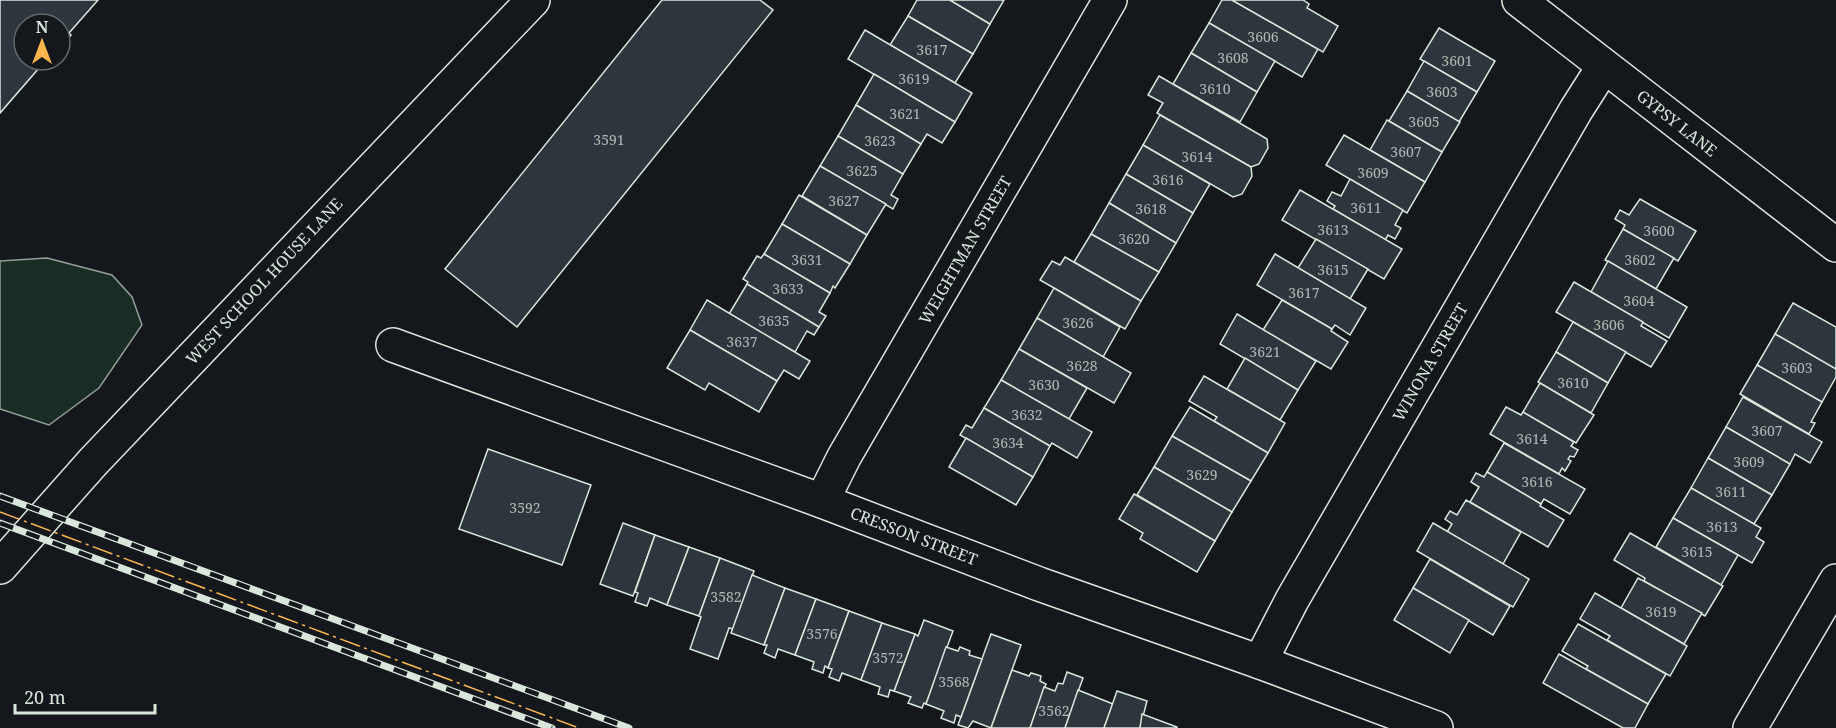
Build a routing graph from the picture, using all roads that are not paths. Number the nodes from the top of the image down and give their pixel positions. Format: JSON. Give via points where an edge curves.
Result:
{"nodes":[{"id":1,"x":533,"y":0,"type":"edge"},
{"id":2,"x":1110,"y":0,"type":"edge"},
{"id":3,"x":1518,"y":0,"type":"edge"},
{"id":4,"x":1604,"y":66,"type":"junction"},
{"id":5,"x":1836,"y":245,"type":"edge"},
{"id":6,"x":393,"y":345,"type":"dead end"},
{"id":7,"x":822,"y":501,"type":"junction"},
{"id":8,"x":0,"y":567,"type":"edge"},
{"id":9,"x":1836,"y":581,"type":"edge"},
{"id":10,"x":1260,"y":662,"type":"junction"},
{"id":11,"x":1436,"y":728,"type":"edge"},
{"id":12,"x":1750,"y":728,"type":"edge"}],
"edges":[{"from":1,"to":8,"type":"street","name":"WEST SCHOOL HOUSE LANE","via":[[125,428]]},
{"from":2,"to":7,"type":"street","name":"WEIGHTMAN STREET"},
{"from":3,"to":4,"type":"street","name":"GYPSY LANE"},
{"from":4,"to":5,"type":"street","name":"GYPSY LANE"},
{"from":4,"to":10,"type":"street","name":"WINONA STREET","via":[[1298,590]]},
{"from":6,"to":7,"type":"street","name":"CRESSON STREET"},
{"from":7,"to":10,"type":"street","name":"CRESSON STREET","via":[[1039,584]]},
{"from":9,"to":12,"type":"street"},
{"from":10,"to":11,"type":"street","name":"CRESSON STREET"}]}
